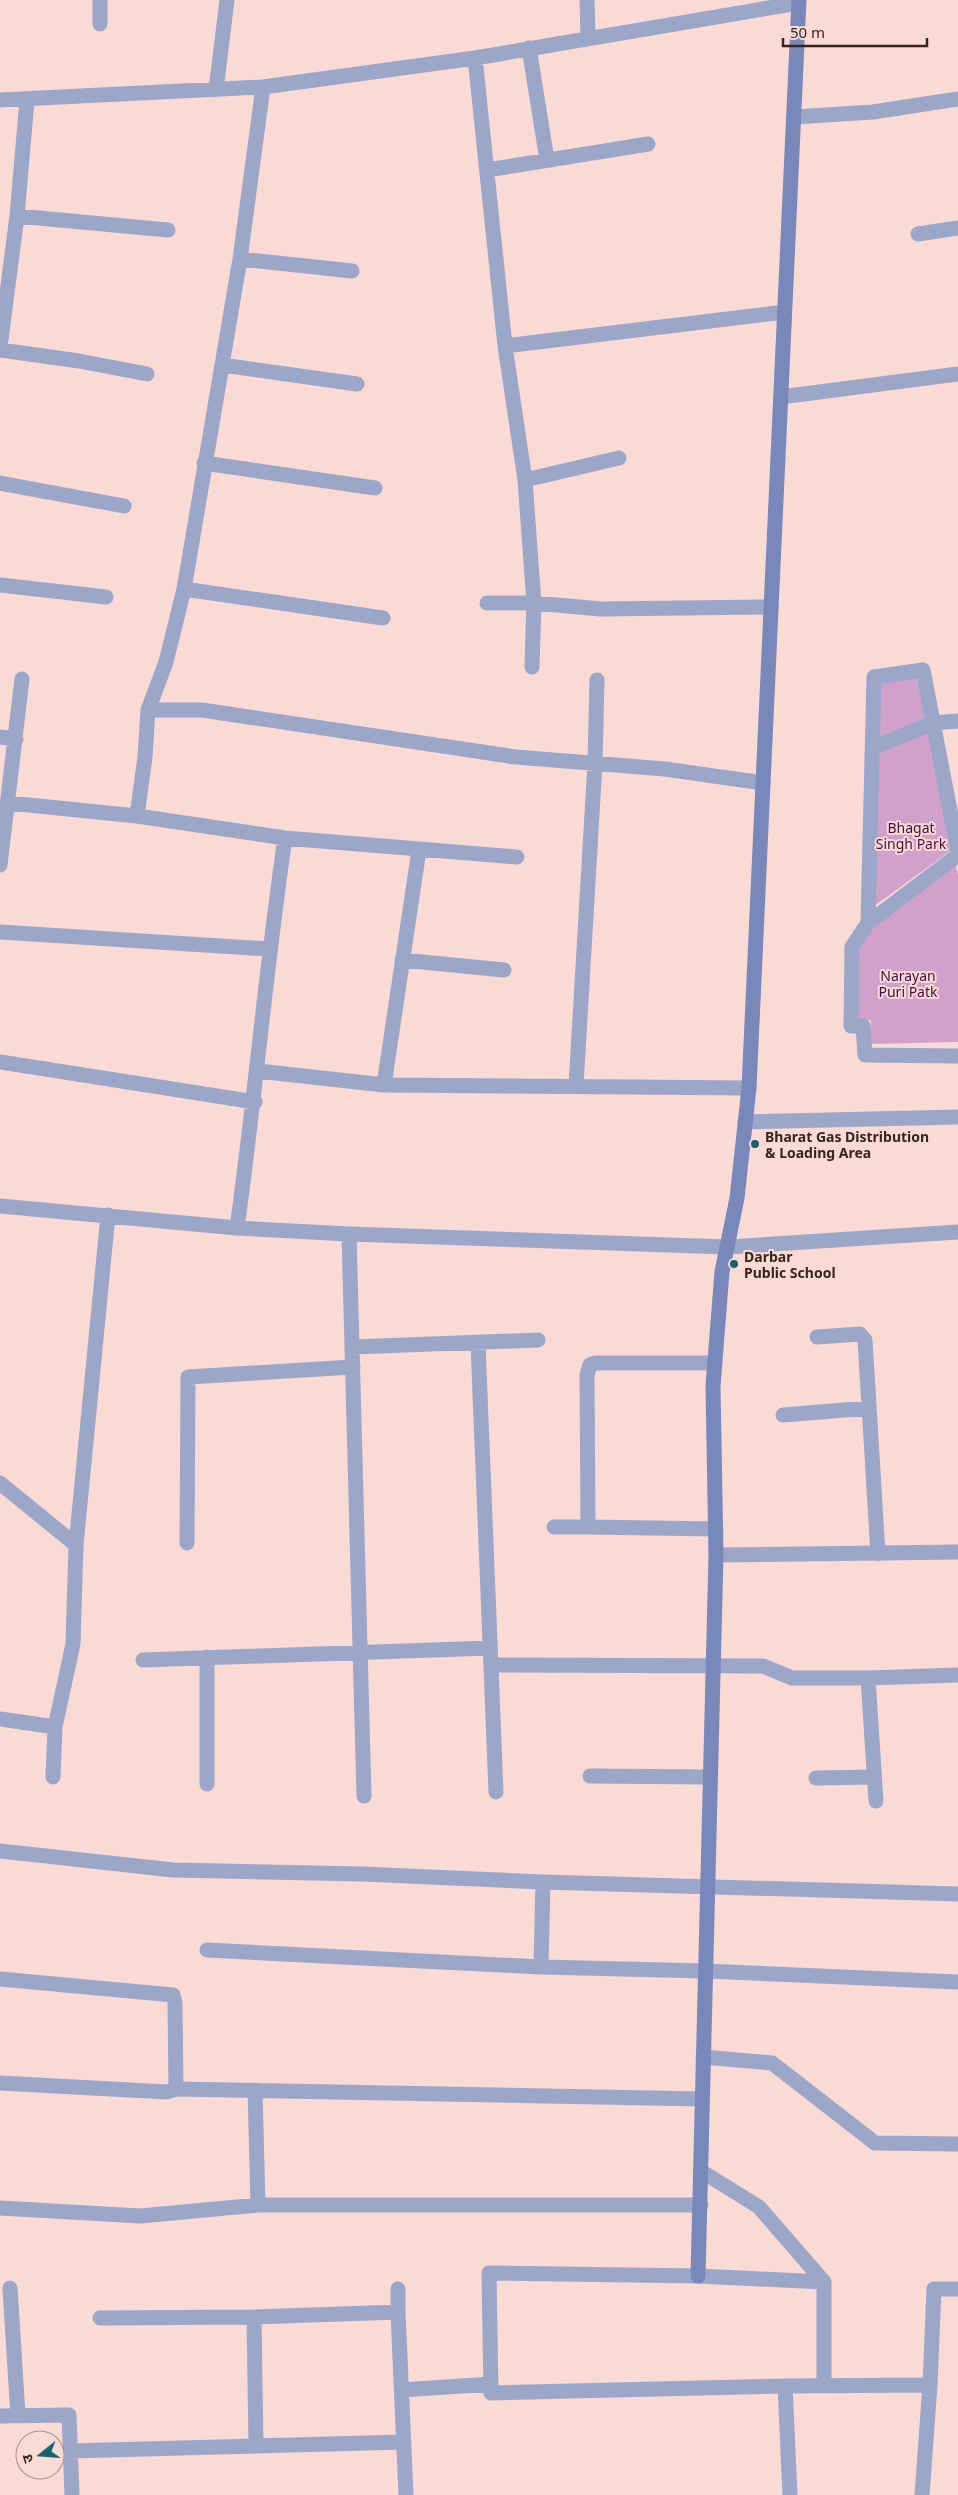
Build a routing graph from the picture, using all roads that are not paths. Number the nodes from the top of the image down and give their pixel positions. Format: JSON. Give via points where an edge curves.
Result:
{"nodes":[{"id":1,"x":100,"y":0,"type":"edge"},
{"id":2,"x":227,"y":0,"type":"edge"},
{"id":3,"x":587,"y":0,"type":"edge"},
{"id":4,"x":799,"y":2,"type":"edge"},
{"id":5,"x":100,"y":24,"type":"dead end"},
{"id":6,"x":588,"y":37,"type":"junction"},
{"id":7,"x":529,"y":48,"type":"junction"},
{"id":8,"x":475,"y":58,"type":"junction"},
{"id":9,"x":263,"y":87,"type":"junction"},
{"id":10,"x":216,"y":90,"type":"junction"},
{"id":11,"x":958,"y":99,"type":"edge"},
{"id":12,"x":0,"y":100,"type":"edge"},
{"id":13,"x":28,"y":100,"type":"junction"},
{"id":14,"x":794,"y":117,"type":"junction"},
{"id":15,"x":648,"y":144,"type":"dead end"},
{"id":16,"x":547,"y":160,"type":"junction"},
{"id":17,"x":487,"y":170,"type":"junction"},
{"id":18,"x":16,"y":216,"type":"junction"},
{"id":19,"x":958,"y":228,"type":"edge"},
{"id":20,"x":168,"y":230,"type":"dead end"},
{"id":21,"x":918,"y":234,"type":"dead end"},
{"id":22,"x":240,"y":259,"type":"junction"},
{"id":23,"x":352,"y":271,"type":"dead end"},
{"id":24,"x":784,"y":312,"type":"junction"},
{"id":25,"x":505,"y":346,"type":"junction"},
{"id":26,"x":0,"y":348,"type":"edge"},
{"id":27,"x":222,"y":365,"type":"junction"},
{"id":28,"x":147,"y":374,"type":"dead end"},
{"id":29,"x":958,"y":374,"type":"edge"},
{"id":30,"x":357,"y":384,"type":"dead end"},
{"id":31,"x":781,"y":397,"type":"junction"},
{"id":32,"x":620,"y":458,"type":"dead end"},
{"id":33,"x":204,"y":463,"type":"junction"},
{"id":34,"x":525,"y":480,"type":"junction"},
{"id":35,"x":0,"y":483,"type":"edge"},
{"id":36,"x":374,"y":488,"type":"dead end"},
{"id":37,"x":124,"y":506,"type":"dead end"},
{"id":38,"x":0,"y":585,"type":"edge"},
{"id":39,"x":184,"y":589,"type":"junction"},
{"id":40,"x":106,"y":597,"type":"dead end"},
{"id":41,"x":487,"y":603,"type":"dead end"},
{"id":42,"x":534,"y":603,"type":"junction"},
{"id":43,"x":771,"y":607,"type":"junction"},
{"id":44,"x":383,"y":618,"type":"dead end"},
{"id":45,"x":532,"y":667,"type":"dead end"},
{"id":46,"x":22,"y":679,"type":"dead end"},
{"id":47,"x":596,"y":680,"type":"dead end"},
{"id":48,"x":148,"y":710,"type":"junction"},
{"id":49,"x":958,"y":721,"type":"edge"},
{"id":50,"x":932,"y":723,"type":"junction"},
{"id":51,"x":0,"y":737,"type":"edge"},
{"id":52,"x":16,"y":739,"type":"junction"},
{"id":53,"x":873,"y":748,"type":"junction"},
{"id":54,"x":595,"y":763,"type":"junction"},
{"id":55,"x":763,"y":783,"type":"junction"},
{"id":56,"x":9,"y":803,"type":"junction"},
{"id":57,"x":137,"y":816,"type":"junction"},
{"id":58,"x":285,"y":838,"type":"junction"},
{"id":59,"x":419,"y":850,"type":"junction"},
{"id":60,"x":958,"y":853,"type":"edge"},
{"id":61,"x":517,"y":857,"type":"dead end"},
{"id":62,"x":0,"y":865,"type":"edge"},
{"id":63,"x":868,"y":923,"type":"junction"},
{"id":64,"x":0,"y":932,"type":"edge"},
{"id":65,"x":269,"y":949,"type":"junction"},
{"id":66,"x":402,"y":960,"type":"junction"},
{"id":67,"x":504,"y":970,"type":"dead end"},
{"id":68,"x":958,"y":1056,"type":"edge"},
{"id":69,"x":0,"y":1062,"type":"edge"},
{"id":70,"x":258,"y":1071,"type":"junction"},
{"id":71,"x":384,"y":1085,"type":"junction"},
{"id":72,"x":576,"y":1086,"type":"junction"},
{"id":73,"x":749,"y":1088,"type":"junction"},
{"id":74,"x":255,"y":1102,"type":"junction"},
{"id":75,"x":958,"y":1117,"type":"edge"},
{"id":76,"x":745,"y":1122,"type":"junction"},
{"id":77,"x":0,"y":1206,"type":"edge"},
{"id":78,"x":108,"y":1215,"type":"junction"},
{"id":79,"x":237,"y":1228,"type":"junction"},
{"id":80,"x":958,"y":1232,"type":"edge"},
{"id":81,"x":349,"y":1234,"type":"junction"},
{"id":82,"x":728,"y":1247,"type":"junction"},
{"id":83,"x":817,"y":1336,"type":"dead end"},
{"id":84,"x":538,"y":1340,"type":"dead end"},
{"id":85,"x":478,"y":1344,"type":"junction"},
{"id":86,"x":353,"y":1347,"type":"junction"},
{"id":87,"x":715,"y":1363,"type":"junction"},
{"id":88,"x":353,"y":1367,"type":"junction"},
{"id":89,"x":869,"y":1408,"type":"junction"},
{"id":90,"x":783,"y":1415,"type":"dead end"},
{"id":91,"x":0,"y":1483,"type":"edge"},
{"id":92,"x":554,"y":1527,"type":"dead end"},
{"id":93,"x":588,"y":1527,"type":"junction"},
{"id":94,"x":716,"y":1529,"type":"junction"},
{"id":95,"x":187,"y":1543,"type":"dead end"},
{"id":96,"x":76,"y":1545,"type":"junction"},
{"id":97,"x":958,"y":1552,"type":"edge"},
{"id":98,"x":878,"y":1554,"type":"junction"},
{"id":99,"x":716,"y":1555,"type":"junction"},
{"id":100,"x":490,"y":1648,"type":"junction"},
{"id":101,"x":360,"y":1652,"type":"junction"},
{"id":102,"x":207,"y":1657,"type":"junction"},
{"id":103,"x":143,"y":1660,"type":"dead end"},
{"id":104,"x":713,"y":1664,"type":"junction"},
{"id":105,"x":491,"y":1665,"type":"junction"},
{"id":106,"x":958,"y":1675,"type":"edge"},
{"id":107,"x":868,"y":1678,"type":"junction"},
{"id":108,"x":0,"y":1719,"type":"edge"},
{"id":109,"x":55,"y":1727,"type":"junction"},
{"id":110,"x":53,"y":1776,"type":"dead end"},
{"id":111,"x":590,"y":1776,"type":"dead end"},
{"id":112,"x":710,"y":1776,"type":"junction"},
{"id":113,"x":874,"y":1776,"type":"junction"},
{"id":114,"x":816,"y":1778,"type":"dead end"},
{"id":115,"x":207,"y":1784,"type":"dead end"},
{"id":116,"x":496,"y":1792,"type":"dead end"},
{"id":117,"x":364,"y":1796,"type":"dead end"},
{"id":118,"x":876,"y":1801,"type":"dead end"},
{"id":119,"x":0,"y":1851,"type":"edge"},
{"id":120,"x":543,"y":1882,"type":"junction"},
{"id":121,"x":708,"y":1886,"type":"junction"},
{"id":122,"x":958,"y":1894,"type":"edge"},
{"id":123,"x":207,"y":1950,"type":"dead end"},
{"id":124,"x":541,"y":1967,"type":"junction"},
{"id":125,"x":705,"y":1971,"type":"junction"},
{"id":126,"x":0,"y":1979,"type":"edge"},
{"id":127,"x":958,"y":1982,"type":"edge"},
{"id":128,"x":703,"y":2057,"type":"junction"},
{"id":129,"x":0,"y":2083,"type":"edge"},
{"id":130,"x":176,"y":2089,"type":"junction"},
{"id":131,"x":255,"y":2090,"type":"junction"},
{"id":132,"x":702,"y":2100,"type":"junction"},
{"id":133,"x":958,"y":2144,"type":"edge"},
{"id":134,"x":701,"y":2171,"type":"junction"},
{"id":135,"x":258,"y":2205,"type":"junction"},
{"id":136,"x":701,"y":2205,"type":"junction"},
{"id":137,"x":0,"y":2208,"type":"edge"},
{"id":138,"x":698,"y":2276,"type":"junction"},
{"id":139,"x":824,"y":2282,"type":"junction"},
{"id":140,"x":10,"y":2288,"type":"dead end"},
{"id":141,"x":958,"y":2288,"type":"edge"},
{"id":142,"x":398,"y":2289,"type":"dead end"},
{"id":143,"x":398,"y":2312,"type":"junction"},
{"id":144,"x":254,"y":2317,"type":"junction"},
{"id":145,"x":100,"y":2318,"type":"dead end"},
{"id":146,"x":491,"y":2384,"type":"junction"},
{"id":147,"x":930,"y":2384,"type":"junction"},
{"id":148,"x":824,"y":2385,"type":"junction"},
{"id":149,"x":785,"y":2386,"type":"junction"},
{"id":150,"x":402,"y":2390,"type":"junction"},
{"id":151,"x":0,"y":2416,"type":"edge"},
{"id":152,"x":18,"y":2416,"type":"junction"},
{"id":153,"x":404,"y":2442,"type":"junction"},
{"id":154,"x":256,"y":2446,"type":"junction"},
{"id":155,"x":70,"y":2451,"type":"junction"},
{"id":156,"x":72,"y":2495,"type":"edge"},
{"id":157,"x":406,"y":2495,"type":"edge"},
{"id":158,"x":790,"y":2495,"type":"edge"},
{"id":159,"x":922,"y":2495,"type":"edge"}],
"edges":[{"from":1,"to":5,"type":"street"},
{"from":2,"to":10,"type":"street"},
{"from":3,"to":6,"type":"street"},
{"from":4,"to":6,"type":"street"},
{"from":4,"to":14,"type":"street"},
{"from":6,"to":7,"type":"street"},
{"from":7,"to":8,"type":"street"},
{"from":7,"to":16,"type":"street"},
{"from":8,"to":9,"type":"street"},
{"from":8,"to":17,"type":"street"},
{"from":9,"to":10,"type":"street"},
{"from":9,"to":22,"type":"street"},
{"from":10,"to":13,"type":"street"},
{"from":11,"to":14,"type":"street","via":[[873,112]]},
{"from":12,"to":13,"type":"street"},
{"from":13,"to":18,"type":"street"},
{"from":14,"to":24,"type":"street"},
{"from":15,"to":16,"type":"street"},
{"from":16,"to":17,"type":"street"},
{"from":17,"to":25,"type":"street"},
{"from":18,"to":20,"type":"street"},
{"from":18,"to":26,"type":"street"},
{"from":19,"to":21,"type":"street"},
{"from":22,"to":23,"type":"street"},
{"from":22,"to":27,"type":"street"},
{"from":24,"to":25,"type":"street"},
{"from":24,"to":31,"type":"street"},
{"from":25,"to":34,"type":"street"},
{"from":26,"to":28,"type":"street"},
{"from":27,"to":30,"type":"street"},
{"from":27,"to":33,"type":"street"},
{"from":29,"to":31,"type":"street"},
{"from":31,"to":43,"type":"street"},
{"from":32,"to":34,"type":"street"},
{"from":33,"to":36,"type":"street"},
{"from":33,"to":39,"type":"street"},
{"from":34,"to":42,"type":"street"},
{"from":35,"to":37,"type":"street"},
{"from":38,"to":40,"type":"street"},
{"from":39,"to":44,"type":"street"},
{"from":39,"to":48,"type":"street","via":[[166,662]]},
{"from":41,"to":42,"type":"street"},
{"from":42,"to":43,"type":"street","via":[[601,609]]},
{"from":42,"to":45,"type":"street"},
{"from":43,"to":55,"type":"street"},
{"from":46,"to":52,"type":"street"},
{"from":47,"to":54,"type":"street"},
{"from":48,"to":54,"type":"street","via":[[202,710],[516,757]]},
{"from":48,"to":57,"type":"street"},
{"from":49,"to":50,"type":"street"},
{"from":50,"to":53,"type":"street"},
{"from":50,"to":53,"type":"street","via":[[923,670],[874,677]]},
{"from":50,"to":60,"type":"street"},
{"from":51,"to":52,"type":"street"},
{"from":52,"to":56,"type":"street"},
{"from":53,"to":63,"type":"street"},
{"from":54,"to":55,"type":"street"},
{"from":54,"to":72,"type":"street"},
{"from":55,"to":73,"type":"street"},
{"from":56,"to":57,"type":"street"},
{"from":56,"to":62,"type":"street"},
{"from":57,"to":58,"type":"street"},
{"from":58,"to":59,"type":"street"},
{"from":58,"to":65,"type":"street"},
{"from":59,"to":61,"type":"street"},
{"from":59,"to":66,"type":"street"},
{"from":60,"to":63,"type":"street"},
{"from":63,"to":68,"type":"street","via":[[852,947],[851,1026],[863,1026],[865,1055]]},
{"from":64,"to":65,"type":"street"},
{"from":65,"to":70,"type":"street"},
{"from":66,"to":67,"type":"street"},
{"from":66,"to":71,"type":"street"},
{"from":69,"to":74,"type":"street"},
{"from":70,"to":71,"type":"street"},
{"from":70,"to":74,"type":"street"},
{"from":71,"to":72,"type":"street"},
{"from":72,"to":73,"type":"street"},
{"from":73,"to":76,"type":"street"},
{"from":74,"to":79,"type":"street"},
{"from":75,"to":76,"type":"street"},
{"from":76,"to":82,"type":"street"},
{"from":77,"to":78,"type":"street"},
{"from":78,"to":79,"type":"street"},
{"from":78,"to":96,"type":"street"},
{"from":79,"to":81,"type":"street"},
{"from":80,"to":82,"type":"street"},
{"from":81,"to":82,"type":"street"},
{"from":81,"to":86,"type":"street"},
{"from":82,"to":87,"type":"street","via":[[722,1272]]},
{"from":83,"to":89,"type":"street","via":[[864,1336]]},
{"from":84,"to":85,"type":"street"},
{"from":85,"to":86,"type":"street"},
{"from":85,"to":100,"type":"street"},
{"from":86,"to":88,"type":"street"},
{"from":87,"to":93,"type":"street","via":[[590,1365],[587,1375]]},
{"from":87,"to":94,"type":"street"},
{"from":88,"to":95,"type":"street","via":[[188,1377]]},
{"from":88,"to":101,"type":"street"},
{"from":89,"to":90,"type":"street"},
{"from":89,"to":98,"type":"street"},
{"from":91,"to":96,"type":"street"},
{"from":92,"to":93,"type":"street"},
{"from":93,"to":94,"type":"street"},
{"from":94,"to":99,"type":"street"},
{"from":96,"to":109,"type":"street","via":[[73,1644]]},
{"from":97,"to":98,"type":"street"},
{"from":98,"to":99,"type":"street"},
{"from":99,"to":104,"type":"street"},
{"from":100,"to":101,"type":"street"},
{"from":100,"to":105,"type":"street"},
{"from":101,"to":102,"type":"street"},
{"from":101,"to":117,"type":"street"},
{"from":102,"to":103,"type":"street"},
{"from":102,"to":115,"type":"street"},
{"from":104,"to":105,"type":"street"},
{"from":104,"to":107,"type":"street","via":[[763,1666],[792,1678]]},
{"from":104,"to":112,"type":"street"},
{"from":105,"to":116,"type":"street"},
{"from":106,"to":107,"type":"street"},
{"from":107,"to":113,"type":"street"},
{"from":108,"to":109,"type":"street"},
{"from":109,"to":110,"type":"street"},
{"from":111,"to":112,"type":"street"},
{"from":112,"to":121,"type":"street"},
{"from":113,"to":114,"type":"street"},
{"from":113,"to":118,"type":"street"},
{"from":119,"to":120,"type":"street","via":[[173,1870]]},
{"from":120,"to":121,"type":"street"},
{"from":120,"to":124,"type":"street"},
{"from":121,"to":122,"type":"street"},
{"from":121,"to":125,"type":"street"},
{"from":123,"to":124,"type":"street"},
{"from":124,"to":125,"type":"street"},
{"from":125,"to":127,"type":"street"},
{"from":125,"to":128,"type":"street"},
{"from":126,"to":130,"type":"street","via":[[173,1995]]},
{"from":128,"to":132,"type":"street"},
{"from":128,"to":133,"type":"street","via":[[772,2063],[875,2143]]},
{"from":129,"to":130,"type":"street","via":[[167,2092]]},
{"from":130,"to":131,"type":"street"},
{"from":131,"to":132,"type":"street"},
{"from":131,"to":135,"type":"street"},
{"from":132,"to":134,"type":"street"},
{"from":134,"to":136,"type":"street"},
{"from":134,"to":139,"type":"street","via":[[759,2207]]},
{"from":135,"to":136,"type":"street"},
{"from":135,"to":137,"type":"street","via":[[140,2216]]},
{"from":136,"to":138,"type":"street"},
{"from":138,"to":139,"type":"street"},
{"from":138,"to":146,"type":"street","via":[[489,2273]]},
{"from":139,"to":148,"type":"street"},
{"from":140,"to":152,"type":"street"},
{"from":141,"to":147,"type":"street","via":[[934,2288]]},
{"from":142,"to":143,"type":"street"},
{"from":143,"to":144,"type":"street"},
{"from":143,"to":150,"type":"street"},
{"from":144,"to":145,"type":"street"},
{"from":144,"to":154,"type":"street"},
{"from":146,"to":149,"type":"street","via":[[491,2393]]},
{"from":146,"to":150,"type":"street"},
{"from":147,"to":148,"type":"street"},
{"from":147,"to":159,"type":"street"},
{"from":148,"to":149,"type":"street"},
{"from":149,"to":158,"type":"street"},
{"from":150,"to":153,"type":"street"},
{"from":151,"to":152,"type":"street"},
{"from":152,"to":155,"type":"street","via":[[69,2414]]},
{"from":153,"to":154,"type":"street"},
{"from":153,"to":157,"type":"street"},
{"from":154,"to":155,"type":"street"},
{"from":155,"to":156,"type":"street"}]}
